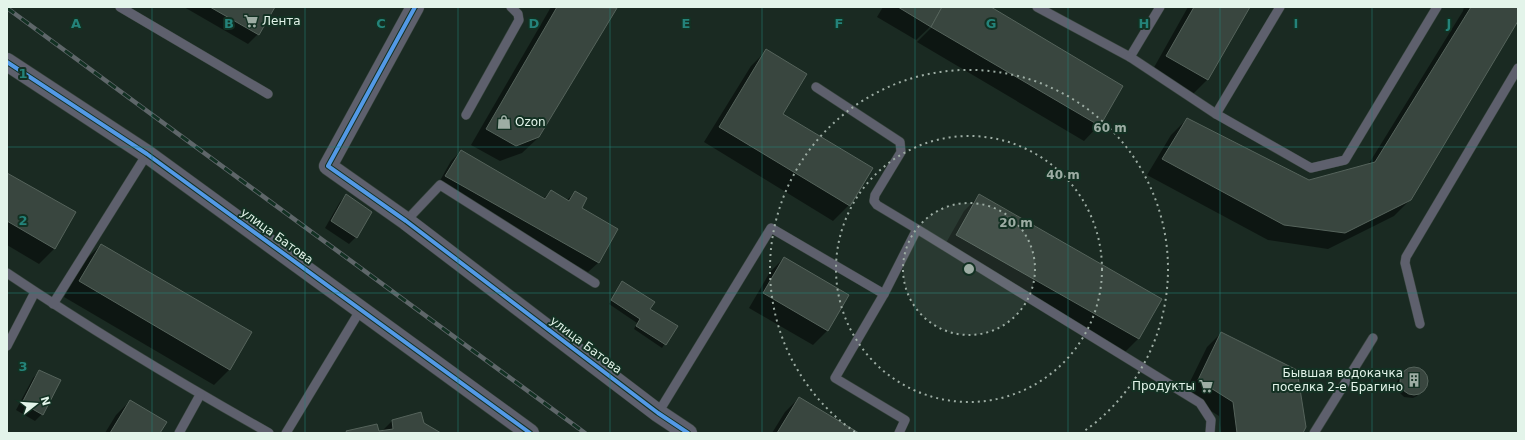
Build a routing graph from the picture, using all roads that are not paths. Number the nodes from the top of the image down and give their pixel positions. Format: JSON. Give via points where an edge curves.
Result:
{"nodes":[{"id":1,"x":120,"y":7,"type":"edge"},
{"id":2,"x":415,"y":7,"type":"edge"},
{"id":3,"x":511,"y":7,"type":"edge"},
{"id":4,"x":1038,"y":7,"type":"edge"},
{"id":5,"x":1160,"y":7,"type":"edge"},
{"id":6,"x":1280,"y":7,"type":"edge"},
{"id":7,"x":1437,"y":7,"type":"edge"},
{"id":8,"x":1130,"y":57,"type":"junction"},
{"id":9,"x":7,"y":62,"type":"edge"},
{"id":10,"x":1518,"y":68,"type":"edge"},
{"id":11,"x":816,"y":87,"type":"dead end"},
{"id":12,"x":268,"y":94,"type":"dead end"},
{"id":13,"x":1216,"y":114,"type":"junction"},
{"id":14,"x":466,"y":115,"type":"dead end"},
{"id":15,"x":146,"y":154,"type":"junction"},
{"id":16,"x":406,"y":220,"type":"junction"},
{"id":17,"x":917,"y":228,"type":"junction"},
{"id":18,"x":7,"y":273,"type":"edge"},
{"id":19,"x":596,"y":283,"type":"dead end"},
{"id":20,"x":35,"y":292,"type":"junction"},
{"id":21,"x":884,"y":294,"type":"junction"},
{"id":22,"x":53,"y":304,"type":"junction"},
{"id":23,"x":361,"y":310,"type":"junction"},
{"id":24,"x":1420,"y":324,"type":"dead end"},
{"id":25,"x":1373,"y":338,"type":"dead end"},
{"id":26,"x":7,"y":346,"type":"edge"},
{"id":27,"x":200,"y":395,"type":"junction"},
{"id":28,"x":658,"y":413,"type":"junction"},
{"id":29,"x":178,"y":433,"type":"edge"},
{"id":30,"x":269,"y":433,"type":"edge"},
{"id":31,"x":286,"y":433,"type":"edge"},
{"id":32,"x":530,"y":433,"type":"edge"},
{"id":33,"x":688,"y":433,"type":"edge"},
{"id":34,"x":899,"y":433,"type":"edge"},
{"id":35,"x":1210,"y":433,"type":"edge"},
{"id":36,"x":1314,"y":433,"type":"edge"}],
"edges":[{"from":1,"to":12,"type":"lane"},
{"from":2,"to":16,"type":"street","name":"улица Батова","via":[[328,166]]},
{"from":3,"to":14,"type":"lane","via":[[518,14],[519,20]]},
{"from":4,"to":8,"type":"lane"},
{"from":5,"to":8,"type":"lane"},
{"from":6,"to":13,"type":"lane"},
{"from":7,"to":13,"type":"lane","via":[[1345,160],[1311,168]]},
{"from":8,"to":13,"type":"lane"},
{"from":9,"to":15,"type":"street","name":"улица Батова"},
{"from":10,"to":24,"type":"lane","via":[[1406,257]]},
{"from":11,"to":17,"type":"lane","via":[[900,142],[901,152],[874,200],[877,205]]},
{"from":15,"to":22,"type":"lane"},
{"from":15,"to":23,"type":"street","name":"улица Батова"},
{"from":16,"to":19,"type":"lane","via":[[440,185]]},
{"from":16,"to":28,"type":"street","name":"улица Батова"},
{"from":17,"to":21,"type":"lane"},
{"from":17,"to":35,"type":"lane","via":[[1200,403],[1211,420]]},
{"from":18,"to":20,"type":"lane"},
{"from":20,"to":22,"type":"lane"},
{"from":20,"to":26,"type":"lane"},
{"from":21,"to":28,"type":"lane","via":[[771,228]]},
{"from":21,"to":34,"type":"lane","via":[[835,378],[905,420]]},
{"from":22,"to":27,"type":"lane"},
{"from":23,"to":31,"type":"lane"},
{"from":23,"to":32,"type":"street","name":"улица Батова"},
{"from":25,"to":36,"type":"lane"},
{"from":27,"to":29,"type":"lane"},
{"from":27,"to":30,"type":"lane"},
{"from":28,"to":33,"type":"street","name":"улица Батова"}]}
